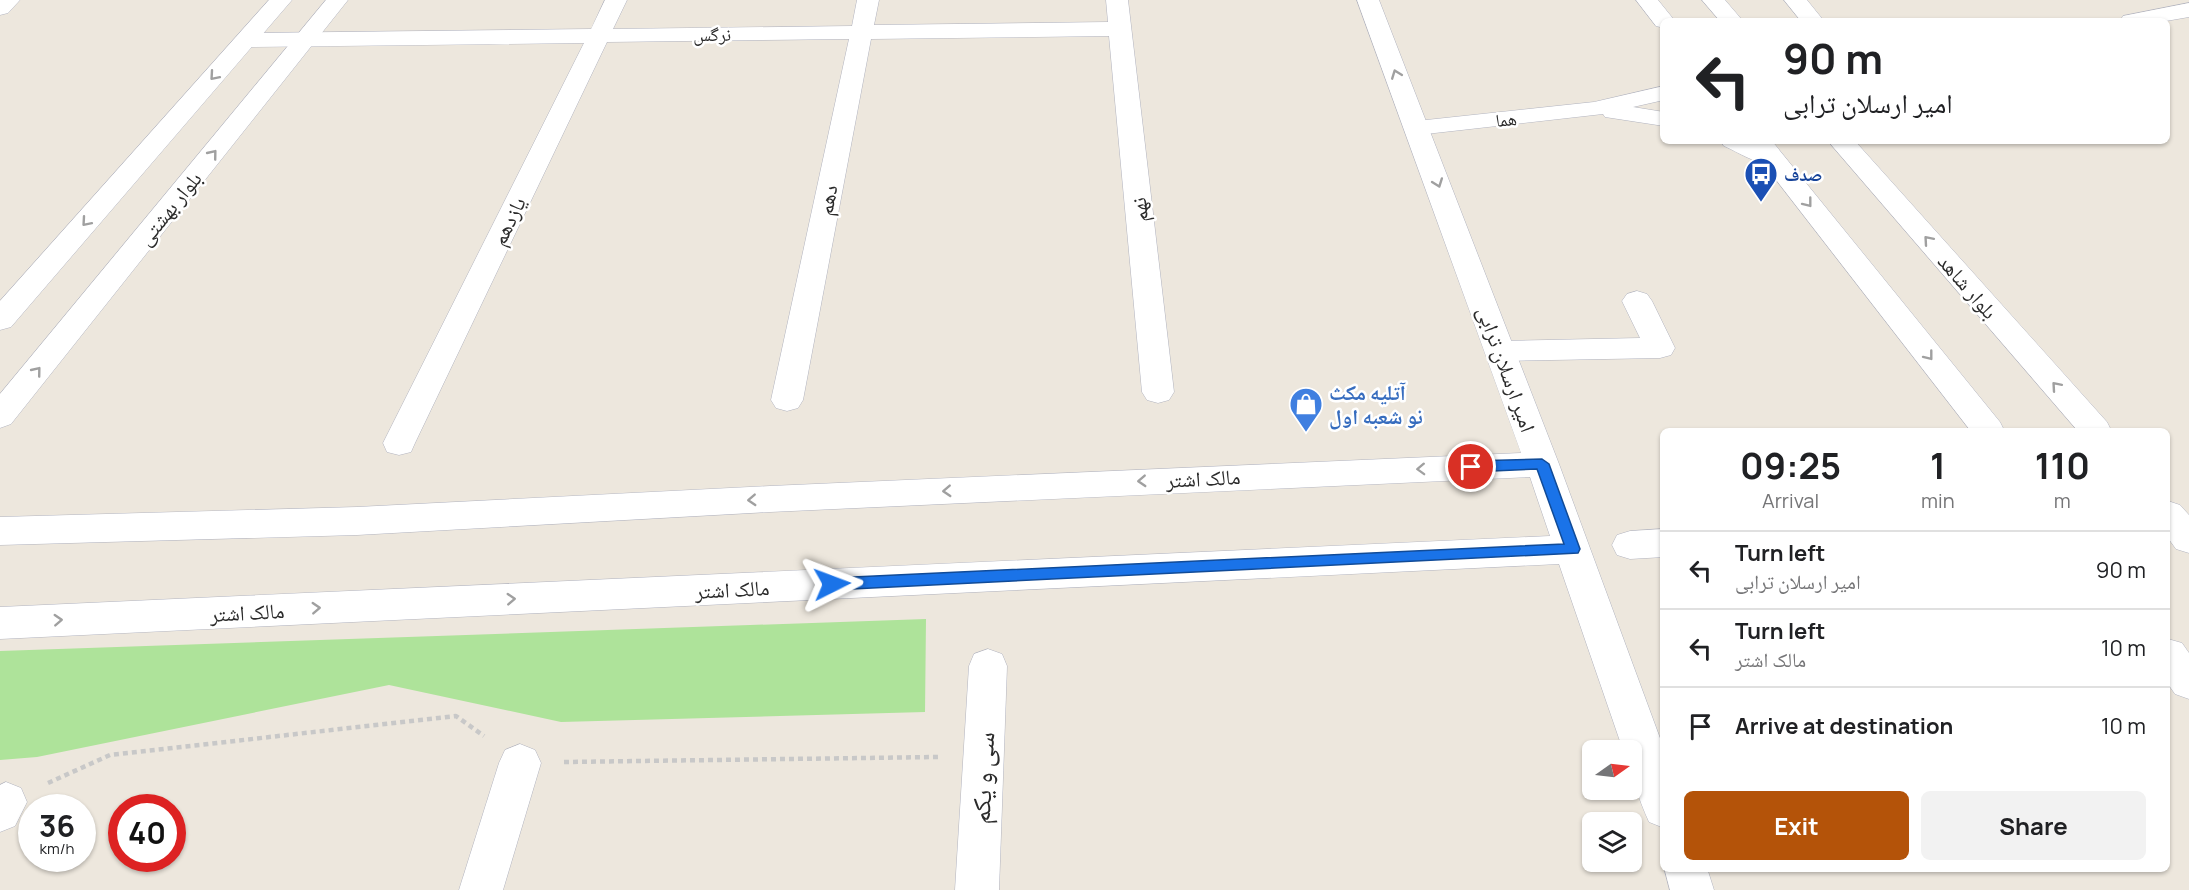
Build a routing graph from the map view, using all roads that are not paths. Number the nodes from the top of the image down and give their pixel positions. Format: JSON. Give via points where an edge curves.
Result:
{"nodes":[{"id":1,"x":9,"y":0,"type":"edge"},
{"id":2,"x":281,"y":0,"type":"edge"},
{"id":3,"x":337,"y":0,"type":"edge"},
{"id":4,"x":616,"y":0,"type":"edge"},
{"id":5,"x":868,"y":0,"type":"edge"},
{"id":6,"x":1117,"y":0,"type":"edge"},
{"id":7,"x":1368,"y":0,"type":"edge"},
{"id":8,"x":1647,"y":0,"type":"edge"},
{"id":9,"x":1713,"y":0,"type":"edge"},
{"id":10,"x":1795,"y":0,"type":"edge"},
{"id":11,"x":0,"y":8,"type":"edge"},
{"id":12,"x":2189,"y":10,"type":"edge"},
{"id":13,"x":2166,"y":15,"type":"junction"},
{"id":14,"x":1662,"y":18,"type":"edge"},
{"id":15,"x":1729,"y":18,"type":"edge"},
{"id":16,"x":1810,"y":18,"type":"edge"},
{"id":17,"x":2148,"y":18,"type":"edge"},
{"id":18,"x":1119,"y":29,"type":"junction"},
{"id":19,"x":2189,"y":30,"type":"edge"},
{"id":20,"x":861,"y":32,"type":"junction"},
{"id":21,"x":600,"y":35,"type":"junction"},
{"id":22,"x":306,"y":39,"type":"junction"},
{"id":23,"x":246,"y":40,"type":"junction"},
{"id":24,"x":1660,"y":94,"type":"edge"},
{"id":25,"x":1594,"y":109,"type":"junction"},
{"id":26,"x":1660,"y":118,"type":"edge"},
{"id":27,"x":1417,"y":128,"type":"junction"},
{"id":28,"x":1743,"y":144,"type":"edge"},
{"id":29,"x":1844,"y":144,"type":"edge"},
{"id":30,"x":1766,"y":150,"type":"edge"},
{"id":31,"x":1637,"y":301,"type":"dead end"},
{"id":32,"x":0,"y":320,"type":"edge"},
{"id":33,"x":1500,"y":351,"type":"junction"},
{"id":34,"x":1158,"y":392,"type":"dead end"},
{"id":35,"x":787,"y":400,"type":"dead end"},
{"id":36,"x":0,"y":416,"type":"edge"},
{"id":37,"x":1986,"y":428,"type":"edge"},
{"id":38,"x":2093,"y":428,"type":"edge"},
{"id":39,"x":399,"y":442,"type":"dead end"},
{"id":40,"x":1542,"y":464,"type":"junction"},
{"id":41,"x":0,"y":531,"type":"edge"},
{"id":42,"x":1573,"y":549,"type":"junction"},
{"id":43,"x":0,"y":623,"type":"edge"},
{"id":44,"x":2170,"y":658,"type":"edge"},
{"id":45,"x":988,"y":666,"type":"dead end"},
{"id":46,"x":2189,"y":682,"type":"edge"},
{"id":47,"x":520,"y":762,"type":"road end"},
{"id":48,"x":1660,"y":797,"type":"edge"},
{"id":49,"x":1686,"y":872,"type":"edge"},
{"id":50,"x":481,"y":890,"type":"edge"},
{"id":51,"x":977,"y":890,"type":"edge"},
{"id":52,"x":1692,"y":890,"type":"edge"}],
"edges":[{"from":1,"to":11,"type":"street"},
{"from":2,"to":23,"type":"street"},
{"from":3,"to":22,"type":"street","name":"بلوار بهشتی"},
{"from":4,"to":21,"type":"street","name":"یازدهم"},
{"from":5,"to":20,"type":"street","name":"دهم"},
{"from":6,"to":18,"type":"street","name":"نهم"},
{"from":27,"to":7,"type":"street","name":"امیر ارسلان ترابی","one_way":true},
{"from":8,"to":14,"type":"street"},
{"from":9,"to":15,"type":"street"},
{"from":10,"to":16,"type":"street"},
{"from":12,"to":13,"type":"street"},
{"from":13,"to":17,"type":"street"},
{"from":13,"to":19,"type":"street"},
{"from":18,"to":20,"type":"street","name":"نرگس"},
{"from":18,"to":34,"type":"street","name":"نهم"},
{"from":20,"to":21,"type":"street","name":"نرگس"},
{"from":20,"to":35,"type":"street","name":"دهم"},
{"from":21,"to":22,"type":"street","name":"نرگس"},
{"from":21,"to":39,"type":"street","name":"یازدهم"},
{"from":22,"to":23,"type":"street","name":"نرگس"},
{"from":36,"to":22,"type":"street","name":"بلوار بهشتی","one_way":true},
{"from":23,"to":32,"type":"street","one_way":true},
{"from":24,"to":25,"type":"street"},
{"from":25,"to":26,"type":"street"},
{"from":25,"to":27,"type":"street","name":"هما"},
{"from":27,"to":33,"type":"street","name":"امیر ارسلان ترابی","one_way":true},
{"from":28,"to":30,"type":"street"},
{"from":38,"to":29,"type":"street","name":"بلوار شاهد","one_way":true},
{"from":30,"to":37,"type":"street","one_way":true},
{"from":31,"to":33,"type":"street","via":[[1660,348]]},
{"from":33,"to":40,"type":"street","name":"امیر ارسلان ترابی"},
{"from":40,"to":41,"type":"street","name":"مالک اشتر","one_way":true,"via":[[357,521]]},
{"from":40,"to":42,"type":"street","name":"امیر ارسلان ترابی"},
{"from":43,"to":42,"type":"street","name":"مالک اشتر","one_way":true},
{"from":42,"to":48,"type":"street","name":"امیر ارسلان ترابی"},
{"from":44,"to":46,"type":"street"},
{"from":45,"to":51,"type":"street","name":"سی و یکم"},
{"from":47,"to":50,"type":"street"},
{"from":49,"to":52,"type":"street"}]}
